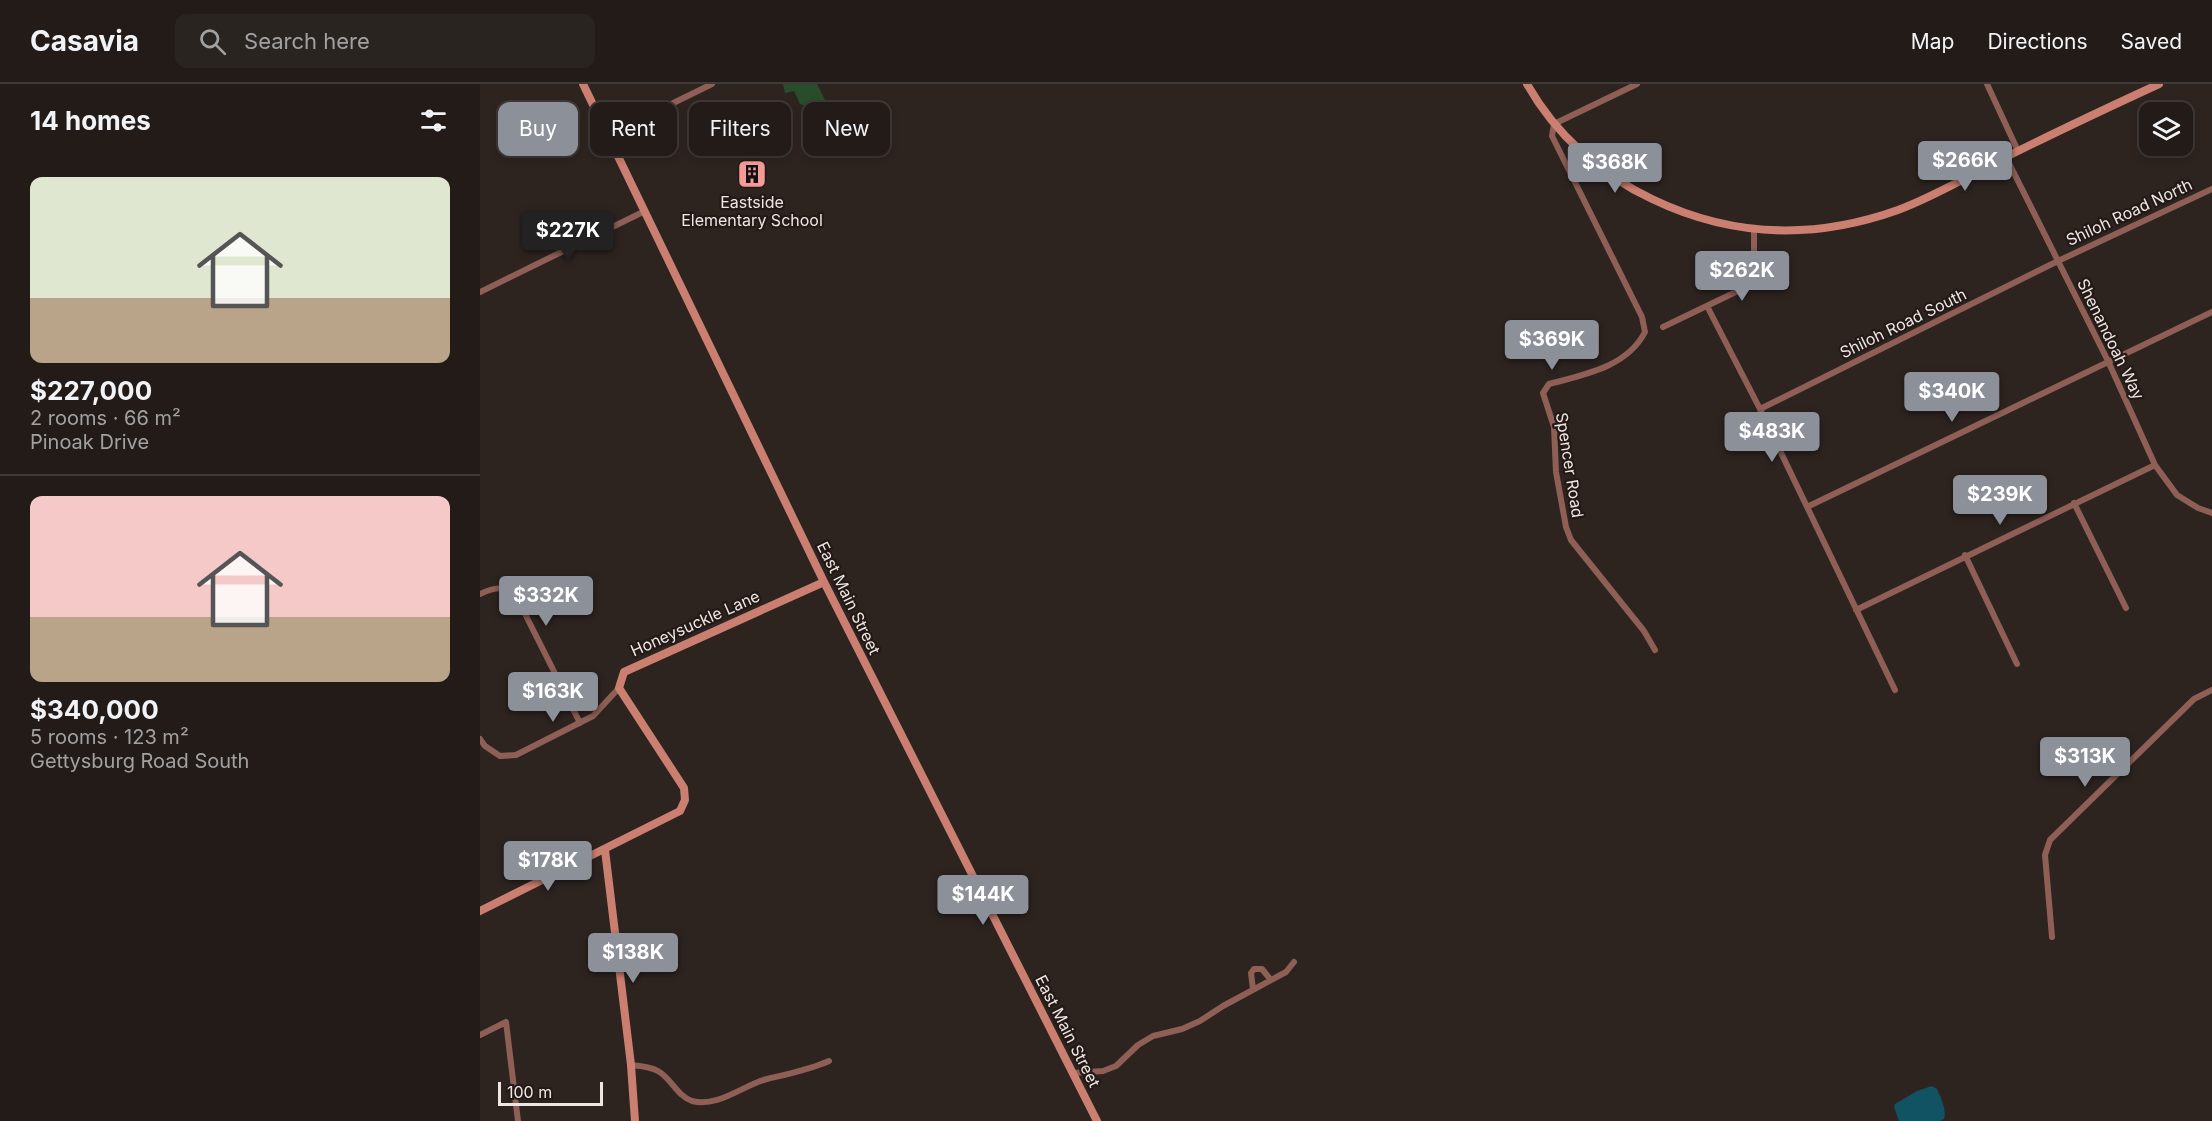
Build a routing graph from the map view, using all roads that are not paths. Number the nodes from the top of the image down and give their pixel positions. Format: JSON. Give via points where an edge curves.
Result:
{"nodes":[{"id":1,"x":583,"y":84,"type":"edge"},
{"id":2,"x":712,"y":84,"type":"edge"},
{"id":3,"x":1527,"y":84,"type":"edge"},
{"id":4,"x":1637,"y":84,"type":"edge"},
{"id":5,"x":1987,"y":84,"type":"edge"},
{"id":6,"x":2159,"y":84,"type":"edge"},
{"id":7,"x":592,"y":102,"type":"edge"},
{"id":8,"x":675,"y":102,"type":"edge"},
{"id":9,"x":1554,"y":124,"type":"junction"},
{"id":10,"x":2018,"y":151,"type":"junction"},
{"id":11,"x":618,"y":156,"type":"edge"},
{"id":12,"x":2006,"y":157,"type":"junction"},
{"id":13,"x":2212,"y":189,"type":"edge"},
{"id":14,"x":645,"y":211,"type":"junction"},
{"id":15,"x":1754,"y":230,"type":"junction"},
{"id":16,"x":2058,"y":261,"type":"junction"},
{"id":17,"x":480,"y":292,"type":"edge"},
{"id":18,"x":1707,"y":306,"type":"junction"},
{"id":19,"x":2212,"y":312,"type":"edge"},
{"id":20,"x":1664,"y":327,"type":"dead end"},
{"id":21,"x":2108,"y":361,"type":"junction"},
{"id":22,"x":1760,"y":410,"type":"junction"},
{"id":23,"x":2155,"y":465,"type":"junction"},
{"id":24,"x":2074,"y":503,"type":"junction"},
{"id":25,"x":1807,"y":507,"type":"junction"},
{"id":26,"x":2212,"y":513,"type":"edge"},
{"id":27,"x":1965,"y":555,"type":"junction"},
{"id":28,"x":824,"y":582,"type":"junction"},
{"id":29,"x":480,"y":594,"type":"edge"},
{"id":30,"x":2126,"y":608,"type":"dead end"},
{"id":31,"x":1856,"y":610,"type":"junction"},
{"id":32,"x":1655,"y":650,"type":"dead end"},
{"id":33,"x":2017,"y":664,"type":"dead end"},
{"id":34,"x":619,"y":688,"type":"junction"},
{"id":35,"x":1895,"y":690,"type":"dead end"},
{"id":36,"x":2212,"y":690,"type":"edge"},
{"id":37,"x":580,"y":723,"type":"junction"},
{"id":38,"x":480,"y":739,"type":"edge"},
{"id":39,"x":605,"y":850,"type":"junction"},
{"id":40,"x":480,"y":911,"type":"edge"},
{"id":41,"x":2052,"y":937,"type":"dead end"},
{"id":42,"x":1294,"y":962,"type":"dead end"},
{"id":43,"x":1271,"y":980,"type":"junction"},
{"id":44,"x":1253,"y":989,"type":"junction"},
{"id":45,"x":480,"y":1035,"type":"edge"},
{"id":46,"x":829,"y":1061,"type":"dead end"},
{"id":47,"x":631,"y":1065,"type":"junction"},
{"id":48,"x":1074,"y":1073,"type":"junction"},
{"id":49,"x":518,"y":1121,"type":"edge"},
{"id":50,"x":635,"y":1121,"type":"edge"},
{"id":51,"x":1097,"y":1121,"type":"edge"}],
"edges":[{"from":1,"to":7,"type":"street","name":"East Main Street"},
{"from":2,"to":8,"type":"street"},
{"from":3,"to":9,"type":"street"},
{"from":4,"to":9,"type":"street"},
{"from":5,"to":10,"type":"street"},
{"from":6,"to":10,"type":"street"},
{"from":9,"to":15,"type":"street","via":[[1604,171],[1641,194],[1689,215]]},
{"from":9,"to":32,"type":"street","name":"Spencer Road","via":[[1552,136],[1558,151],[1645,326],[1636,346],[1612,363],[1587,375],[1549,384],[1543,393],[1554,427],[1556,472],[1566,527],[1571,540]]},
{"from":10,"to":12,"type":"street"},
{"from":11,"to":14,"type":"street","name":"East Main Street"},
{"from":12,"to":15,"type":"street","via":[[1899,209],[1851,224],[1800,231]]},
{"from":12,"to":16,"type":"street","name":"Shenandoah Way"},
{"from":13,"to":16,"type":"street","name":"Shiloh Road North"},
{"from":14,"to":17,"type":"street"},
{"from":14,"to":28,"type":"street","name":"East Main Street"},
{"from":15,"to":18,"type":"street","via":[[1754,272],[1750,280],[1744,288]]},
{"from":16,"to":21,"type":"street","name":"Shenandoah Way"},
{"from":16,"to":22,"type":"street","name":"Shiloh Road South"},
{"from":18,"to":20,"type":"street"},
{"from":18,"to":22,"type":"street"},
{"from":19,"to":21,"type":"street"},
{"from":21,"to":23,"type":"street","name":"Shenandoah Way"},
{"from":21,"to":25,"type":"street"},
{"from":22,"to":25,"type":"street"},
{"from":23,"to":24,"type":"street"},
{"from":23,"to":26,"type":"street","name":"Shenandoah Way","via":[[2177,495]]},
{"from":24,"to":27,"type":"street"},
{"from":24,"to":30,"type":"street"},
{"from":25,"to":31,"type":"street"},
{"from":27,"to":31,"type":"street"},
{"from":27,"to":33,"type":"street"},
{"from":28,"to":34,"type":"street","name":"Honeysuckle Lane","via":[[624,672]]},
{"from":28,"to":48,"type":"street","name":"East Main Street"},
{"from":29,"to":37,"type":"street","via":[[504,587],[515,594]]},
{"from":31,"to":35,"type":"street"},
{"from":34,"to":37,"type":"street","via":[[593,716]]},
{"from":34,"to":39,"type":"street","via":[[679,778],[685,800],[680,811]]},
{"from":36,"to":41,"type":"street","via":[[2194,699],[2050,840],[2045,855]]},
{"from":37,"to":38,"type":"street","via":[[516,755],[500,756]]},
{"from":39,"to":40,"type":"street"},
{"from":39,"to":47,"type":"street"},
{"from":42,"to":43,"type":"street"},
{"from":43,"to":44,"type":"street"},
{"from":43,"to":44,"type":"street","via":[[1262,969],[1254,969]]},
{"from":44,"to":48,"type":"street","via":[[1200,1021],[1153,1036],[1116,1066]]},
{"from":45,"to":49,"type":"street","via":[[506,1022]]},
{"from":46,"to":47,"type":"street","via":[[706,1102],[681,1095],[659,1071]]},
{"from":47,"to":50,"type":"street"},
{"from":48,"to":51,"type":"street","name":"East Main Street"}]}
